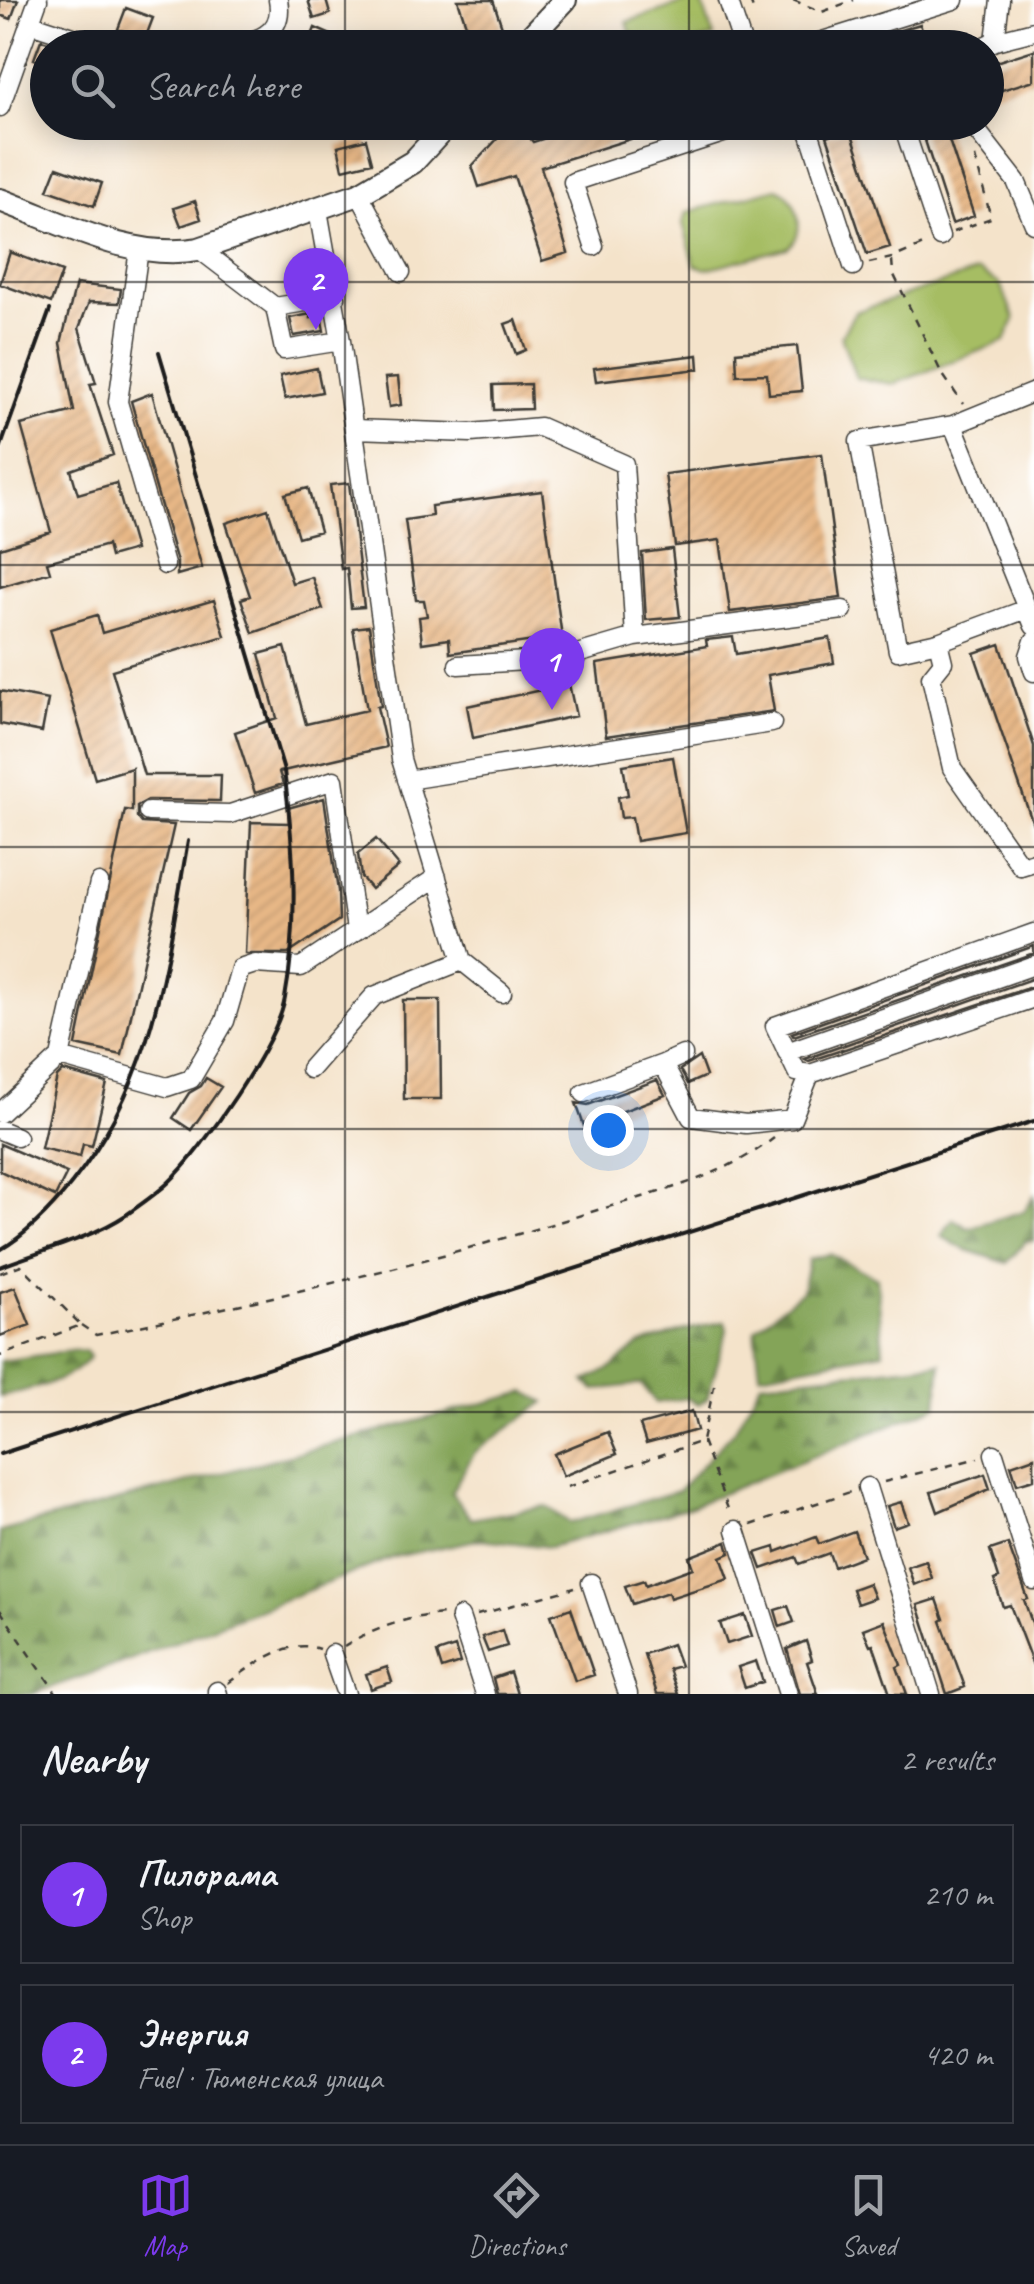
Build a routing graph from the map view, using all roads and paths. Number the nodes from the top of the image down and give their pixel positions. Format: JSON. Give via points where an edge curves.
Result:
{"nodes":[{"id":1,"x":38,"y":0,"type":"edge"},
{"id":2,"x":278,"y":0,"type":"edge"},
{"id":3,"x":565,"y":0,"type":"edge"},
{"id":4,"x":728,"y":0,"type":"edge"},
{"id":5,"x":750,"y":0,"type":"edge"},
{"id":6,"x":793,"y":0,"type":"edge"},
{"id":7,"x":854,"y":0,"type":"edge"},
{"id":8,"x":954,"y":0,"type":"edge"},
{"id":9,"x":1000,"y":0,"type":"edge"},
{"id":10,"x":753,"y":9,"type":"dead end"},
{"id":11,"x":30,"y":23,"type":"junction"},
{"id":12,"x":52,"y":30,"type":"edge"},
{"id":13,"x":272,"y":30,"type":"edge"},
{"id":14,"x":537,"y":30,"type":"edge"},
{"id":15,"x":738,"y":30,"type":"edge"},
{"id":16,"x":858,"y":30,"type":"edge"},
{"id":17,"x":992,"y":30,"type":"edge"},
{"id":18,"x":1034,"y":31,"type":"edge"},
{"id":19,"x":1004,"y":39,"type":"edge"},
{"id":20,"x":0,"y":107,"type":"edge"},
{"id":21,"x":433,"y":140,"type":"edge"},
{"id":22,"x":702,"y":140,"type":"edge"},
{"id":23,"x":812,"y":140,"type":"edge"},
{"id":24,"x":908,"y":140,"type":"edge"},
{"id":25,"x":984,"y":140,"type":"edge"},
{"id":26,"x":359,"y":194,"type":"junction"},
{"id":27,"x":0,"y":200,"type":"edge"},
{"id":28,"x":318,"y":210,"type":"junction"},
{"id":29,"x":1034,"y":224,"type":"edge"},
{"id":30,"x":940,"y":238,"type":"dead end"},
{"id":31,"x":594,"y":246,"type":"dead end"},
{"id":32,"x":199,"y":248,"type":"junction"},
{"id":33,"x":139,"y":249,"type":"junction"},
{"id":34,"x":892,"y":258,"type":"dead end"},
{"id":35,"x":853,"y":266,"type":"dead end"},
{"id":36,"x":401,"y":272,"type":"dead end"},
{"id":37,"x":336,"y":298,"type":"junction"},
{"id":38,"x":275,"y":307,"type":"junction"},
{"id":39,"x":341,"y":341,"type":"junction"},
{"id":40,"x":1034,"y":392,"type":"edge"},
{"id":41,"x":972,"y":417,"type":"junction"},
{"id":42,"x":953,"y":425,"type":"junction"},
{"id":43,"x":354,"y":429,"type":"junction"},
{"id":44,"x":165,"y":565,"type":"dead end"},
{"id":45,"x":843,"y":610,"type":"dead end"},
{"id":46,"x":1030,"y":618,"type":"edge"},
{"id":47,"x":635,"y":637,"type":"junction"},
{"id":48,"x":1034,"y":641,"type":"edge"},
{"id":49,"x":938,"y":642,"type":"junction"},
{"id":50,"x":458,"y":665,"type":"dead end"},
{"id":51,"x":1034,"y":672,"type":"edge"},
{"id":52,"x":772,"y":722,"type":"dead end"},
{"id":53,"x":407,"y":780,"type":"junction"},
{"id":54,"x":148,"y":812,"type":"dead end"},
{"id":55,"x":1034,"y":862,"type":"edge"},
{"id":56,"x":437,"y":877,"type":"junction"},
{"id":57,"x":99,"y":883,"type":"dead end"},
{"id":58,"x":356,"y":930,"type":"junction"},
{"id":59,"x":1034,"y":934,"type":"edge"},
{"id":60,"x":462,"y":961,"type":"junction"},
{"id":61,"x":1034,"y":965,"type":"edge"},
{"id":62,"x":502,"y":992,"type":"dead end"},
{"id":63,"x":1034,"y":998,"type":"edge"},
{"id":64,"x":787,"y":1052,"type":"junction"},
{"id":65,"x":60,"y":1056,"type":"junction"},
{"id":66,"x":683,"y":1056,"type":"dead end"},
{"id":67,"x":662,"y":1064,"type":"junction"},
{"id":68,"x":310,"y":1069,"type":"dead end"},
{"id":69,"x":810,"y":1074,"type":"junction"},
{"id":70,"x":584,"y":1093,"type":"dead end"},
{"id":71,"x":0,"y":1113,"type":"edge"},
{"id":72,"x":792,"y":1118,"type":"junction"},
{"id":73,"x":0,"y":1273,"type":"edge"},
{"id":74,"x":81,"y":1325,"type":"junction"},
{"id":75,"x":0,"y":1356,"type":"edge"},
{"id":76,"x":715,"y":1382,"type":"dead end"},
{"id":77,"x":702,"y":1441,"type":"junction"},
{"id":78,"x":994,"y":1454,"type":"joint"},
{"id":79,"x":867,"y":1486,"type":"junction"},
{"id":80,"x":567,"y":1487,"type":"dead end"},
{"id":81,"x":736,"y":1530,"type":"junction"},
{"id":82,"x":1034,"y":1581,"type":"edge"},
{"id":83,"x":591,"y":1583,"type":"dead end"},
{"id":84,"x":0,"y":1610,"type":"edge"},
{"id":85,"x":460,"y":1617,"type":"dead end"},
{"id":86,"x":332,"y":1654,"type":"joint"},
{"id":87,"x":218,"y":1692,"type":"edge"},
{"id":88,"x":56,"y":1694,"type":"edge"},
{"id":89,"x":346,"y":1694,"type":"edge"},
{"id":90,"x":485,"y":1694,"type":"edge"},
{"id":91,"x":628,"y":1694,"type":"edge"},
{"id":92,"x":788,"y":1694,"type":"edge"},
{"id":93,"x":931,"y":1694,"type":"edge"}],
"edges":[{"from":1,"to":11,"type":"street"},
{"from":2,"to":13,"type":"street"},
{"from":3,"to":14,"type":"main road"},
{"from":4,"to":15,"type":"street"},
{"from":5,"to":10,"type":"path"},
{"from":6,"to":7,"type":"path","via":[[822,12]]},
{"from":8,"to":16,"type":"street"},
{"from":9,"to":17,"type":"street"},
{"from":11,"to":12,"type":"street"},
{"from":11,"to":20,"type":"street"},
{"from":18,"to":19,"type":"street"},
{"from":21,"to":26,"type":"main road","via":[[413,162]]},
{"from":22,"to":31,"type":"street","via":[[573,182]]},
{"from":23,"to":35,"type":"street"},
{"from":24,"to":30,"type":"street"},
{"from":25,"to":29,"type":"street","via":[[1016,181]]},
{"from":26,"to":28,"type":"main road"},
{"from":26,"to":36,"type":"street"},
{"from":27,"to":33,"type":"main road"},
{"from":28,"to":32,"type":"main road"},
{"from":28,"to":37,"type":"street"},
{"from":32,"to":33,"type":"main road"},
{"from":32,"to":38,"type":"street"},
{"from":33,"to":44,"type":"street","via":[[118,402]]},
{"from":34,"to":41,"type":"path","via":[[933,356]]},
{"from":37,"to":38,"type":"street"},
{"from":37,"to":39,"type":"street"},
{"from":38,"to":39,"type":"street","via":[[284,350]]},
{"from":39,"to":43,"type":"street"},
{"from":40,"to":41,"type":"street"},
{"from":41,"to":42,"type":"street"},
{"from":42,"to":46,"type":"street"},
{"from":42,"to":49,"type":"street","via":[[859,441],[898,651]]},
{"from":43,"to":47,"type":"street","via":[[471,433],[540,427],[624,464]]},
{"from":43,"to":53,"type":"street"},
{"from":45,"to":47,"type":"street"},
{"from":46,"to":49,"type":"street"},
{"from":47,"to":50,"type":"street","via":[[560,659]]},
{"from":48,"to":51,"type":"street"},
{"from":49,"to":55,"type":"street","via":[[943,662],[931,676],[952,768],[1021,866]]},
{"from":52,"to":53,"type":"street"},
{"from":53,"to":56,"type":"street"},
{"from":54,"to":58,"type":"street","via":[[230,814],[334,780]]},
{"from":56,"to":58,"type":"street"},
{"from":56,"to":60,"type":"street"},
{"from":57,"to":65,"type":"street"},
{"from":58,"to":65,"type":"street","via":[[300,966],[240,970],[225,1021],[190,1079],[167,1087]]},
{"from":59,"to":64,"type":"street","via":[[776,1026]]},
{"from":60,"to":62,"type":"street"},
{"from":60,"to":68,"type":"street","via":[[374,996]]},
{"from":61,"to":64,"type":"street"},
{"from":63,"to":69,"type":"street"},
{"from":64,"to":69,"type":"street","via":[[797,1072]]},
{"from":65,"to":71,"type":"street"},
{"from":66,"to":67,"type":"street"},
{"from":67,"to":70,"type":"street"},
{"from":67,"to":72,"type":"street","via":[[691,1117],[746,1124]]},
{"from":69,"to":72,"type":"street"},
{"from":72,"to":74,"type":"path","via":[[771,1140],[710,1176],[496,1242],[272,1300],[96,1335]]},
{"from":73,"to":74,"type":"path","via":[[21,1265]]},
{"from":74,"to":75,"type":"path"},
{"from":76,"to":77,"type":"path"},
{"from":77,"to":80,"type":"path"},
{"from":77,"to":81,"type":"path"},
{"from":78,"to":79,"type":"path"},
{"from":78,"to":82,"type":"street"},
{"from":79,"to":81,"type":"path"},
{"from":79,"to":93,"type":"street"},
{"from":81,"to":92,"type":"street"},
{"from":83,"to":91,"type":"street"},
{"from":84,"to":88,"type":"path"},
{"from":85,"to":90,"type":"street"},
{"from":86,"to":87,"type":"path","via":[[308,1645],[287,1650]]},
{"from":86,"to":89,"type":"street"}]}
